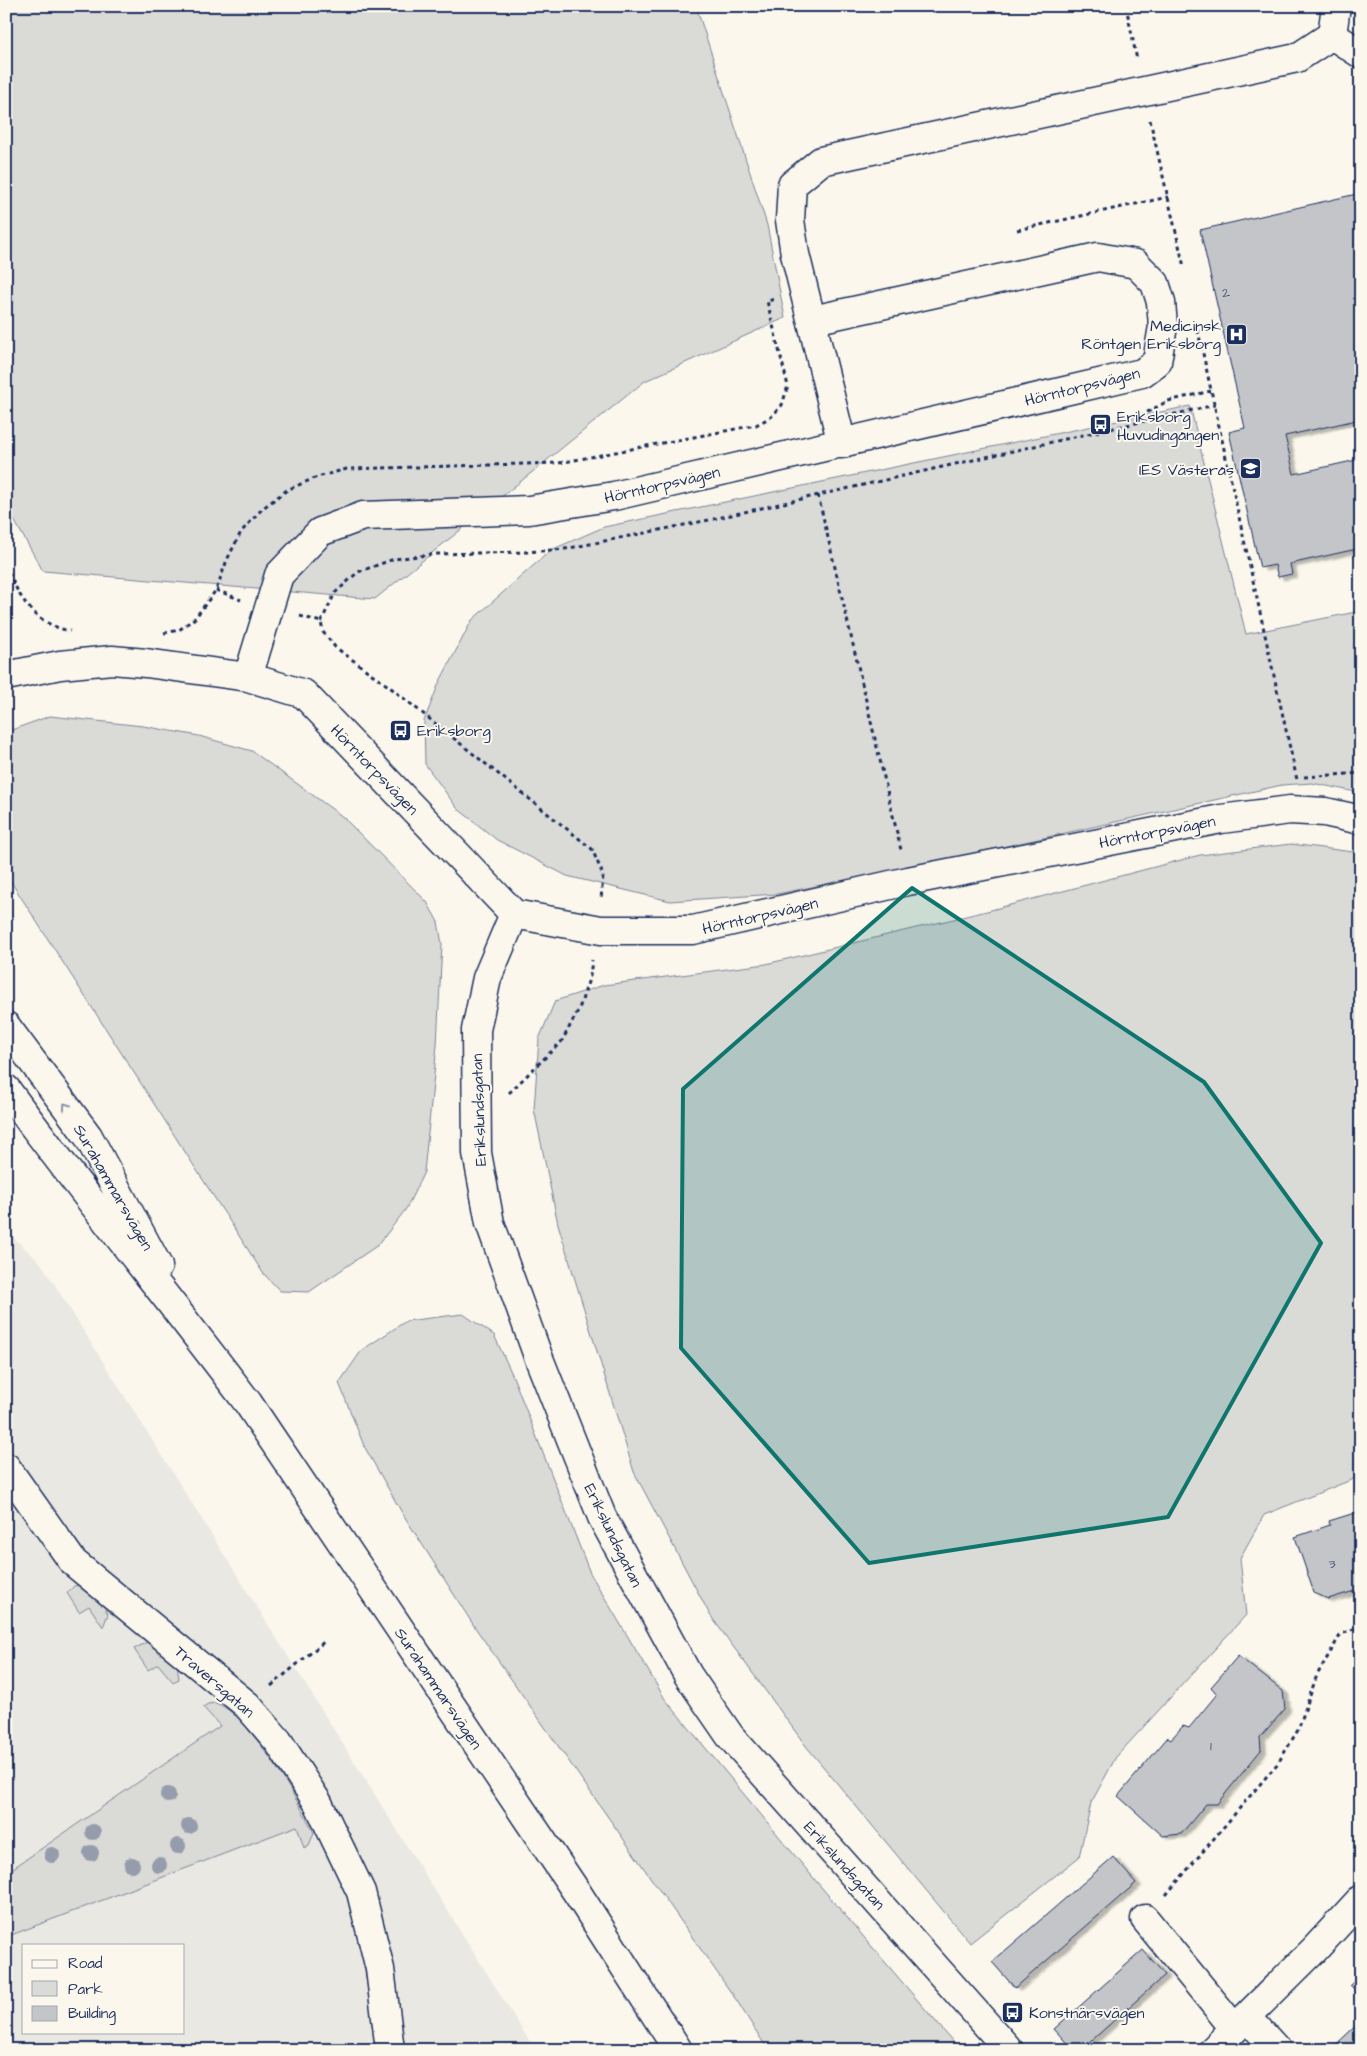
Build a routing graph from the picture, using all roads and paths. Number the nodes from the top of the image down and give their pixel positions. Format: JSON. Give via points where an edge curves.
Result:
{"nodes":[{"id":1,"x":1126,"y":6,"type":"edge"},
{"id":2,"x":1336,"y":6,"type":"edge"},
{"id":3,"x":1332,"y":36,"type":"junction"},
{"id":4,"x":1361,"y":54,"type":"edge"},
{"id":5,"x":1144,"y":90,"type":"junction"},
{"id":6,"x":1168,"y":197,"type":"junction"},
{"id":7,"x":1017,"y":230,"type":"dead end"},
{"id":8,"x":1185,"y":274,"type":"dead end"},
{"id":9,"x":806,"y":293,"type":"junction"},
{"id":10,"x":1194,"y":314,"type":"dead end"},
{"id":11,"x":813,"y":320,"type":"junction"},
{"id":12,"x":1211,"y":391,"type":"junction"},
{"id":13,"x":1214,"y":405,"type":"junction"},
{"id":14,"x":1140,"y":416,"type":"dead end"},
{"id":15,"x":842,"y":444,"type":"junction"},
{"id":16,"x":818,"y":495,"type":"junction"},
{"id":17,"x":6,"y":564,"type":"edge"},
{"id":18,"x":216,"y":590,"type":"junction"},
{"id":19,"x":269,"y":608,"type":"junction"},
{"id":20,"x":321,"y":622,"type":"junction"},
{"id":21,"x":73,"y":631,"type":"dead end"},
{"id":22,"x":163,"y":633,"type":"dead end"},
{"id":23,"x":6,"y":662,"type":"edge"},
{"id":24,"x":60,"y":665,"type":"junction"},
{"id":25,"x":6,"y":676,"type":"edge"},
{"id":26,"x":248,"y":677,"type":"junction"},
{"id":27,"x":1361,"y":773,"type":"edge"},
{"id":28,"x":1298,"y":778,"type":"junction"},
{"id":29,"x":1290,"y":810,"type":"junction"},
{"id":30,"x":1361,"y":820,"type":"edge"},
{"id":31,"x":908,"y":881,"type":"junction"},
{"id":32,"x":514,"y":914,"type":"junction"},
{"id":33,"x":595,"y":929,"type":"junction"},
{"id":34,"x":6,"y":1026,"type":"edge"},
{"id":35,"x":6,"y":1089,"type":"edge"},
{"id":36,"x":506,"y":1098,"type":"dead end"},
{"id":37,"x":6,"y":1116,"type":"edge"},
{"id":38,"x":194,"y":1330,"type":"junction"},
{"id":39,"x":6,"y":1467,"type":"edge"},
{"id":40,"x":1361,"y":1626,"type":"edge"},
{"id":41,"x":325,"y":1641,"type":"dead end"},
{"id":42,"x":247,"y":1706,"type":"junction"},
{"id":43,"x":1361,"y":1899,"type":"edge"},
{"id":44,"x":1145,"y":1919,"type":"joint"},
{"id":45,"x":1241,"y":2023,"type":"junction"},
{"id":46,"x":390,"y":2050,"type":"edge"},
{"id":47,"x":678,"y":2050,"type":"edge"},
{"id":48,"x":1009,"y":2050,"type":"edge"},
{"id":49,"x":1213,"y":2050,"type":"edge"},
{"id":50,"x":1277,"y":2050,"type":"edge"}],
"edges":[{"from":1,"to":5,"type":"path"},
{"from":2,"to":3,"type":"street"},
{"from":3,"to":4,"type":"street"},
{"from":3,"to":5,"type":"street","via":[[1297,58]]},
{"from":5,"to":6,"type":"path"},
{"from":5,"to":9,"type":"street","via":[[821,161],[792,185],[790,220]]},
{"from":6,"to":7,"type":"path"},
{"from":6,"to":8,"type":"path"},
{"from":9,"to":11,"type":"street"},
{"from":9,"to":18,"type":"path","via":[[768,301],[788,386],[782,405],[772,417],[756,424],[559,463],[347,469],[317,477],[287,490],[263,508],[241,532]]},
{"from":10,"to":12,"type":"path"},
{"from":11,"to":15,"type":"street"},
{"from":11,"to":15,"type":"street","name":"Hörntorpsvägen","via":[[1098,257],[1136,264],[1155,283],[1161,302],[1163,326],[1156,362],[1142,373]]},
{"from":12,"to":13,"type":"path"},
{"from":12,"to":14,"type":"path","via":[[1168,401]]},
{"from":13,"to":16,"type":"path"},
{"from":13,"to":28,"type":"path"},
{"from":15,"to":19,"type":"street","name":"Hörntorpsvägen","via":[[614,496],[529,510],[363,516],[320,532],[279,575]]},
{"from":16,"to":20,"type":"path","via":[[565,549],[436,554],[394,559],[358,572],[335,593]]},
{"from":16,"to":31,"type":"path"},
{"from":17,"to":21,"type":"path","via":[[14,587],[35,615],[53,627]]},
{"from":18,"to":19,"type":"path"},
{"from":18,"to":22,"type":"path","via":[[195,618],[178,630]]},
{"from":19,"to":20,"type":"path"},
{"from":19,"to":26,"type":"street","name":"Hörntorpsvägen"},
{"from":20,"to":33,"type":"path","via":[[323,632],[336,647],[592,850],[602,875]]},
{"from":23,"to":24,"type":"street","name":"Hörntorpsvägen"},
{"from":24,"to":25,"type":"street","name":"Hörntorpsvägen"},
{"from":24,"to":26,"type":"street","name":"Hörntorpsvägen","via":[[112,660],[146,662]]},
{"from":26,"to":32,"type":"street","name":"Hörntorpsvägen","via":[[304,694]]},
{"from":27,"to":28,"type":"path"},
{"from":28,"to":29,"type":"path"},
{"from":29,"to":30,"type":"street","name":"Hörntorpsvägen","via":[[1326,812]]},
{"from":29,"to":31,"type":"street","name":"Hörntorpsvägen","via":[[1207,821]]},
{"from":31,"to":33,"type":"street","name":"Hörntorpsvägen","via":[[693,930]]},
{"from":32,"to":33,"type":"street","name":"Hörntorpsvägen"},
{"from":32,"to":48,"type":"street","name":"Erikslundsgatan","via":[[487,978],[476,1030],[477,1153],[490,1223],[602,1517],[688,1675],[730,1736]]},
{"from":33,"to":36,"type":"path","via":[[590,976],[579,1009],[562,1041],[513,1087]]},
{"from":38,"to":34,"type":"street","name":"Surahammarsvägen","one_way":true,"via":[[88,1136]]},
{"from":35,"to":38,"type":"street","name":"Surahammarsvägen","via":[[57,1159]]},
{"from":37,"to":38,"type":"street","via":[[70,1196]]},
{"from":38,"to":47,"type":"street","name":"Surahammarsvägen","via":[[254,1412],[578,1894]]},
{"from":39,"to":42,"type":"street","name":"Traversgatan","via":[[73,1562]]},
{"from":40,"to":44,"type":"path","via":[[1340,1634],[1317,1675],[1298,1730],[1278,1763]]},
{"from":41,"to":42,"type":"path"},
{"from":42,"to":46,"type":"street","name":"Traversgatan","via":[[278,1741],[318,1803],[361,1892],[380,1969]]},
{"from":43,"to":45,"type":"street"},
{"from":44,"to":45,"type":"street"},
{"from":45,"to":49,"type":"street"},
{"from":45,"to":50,"type":"street"}]}
